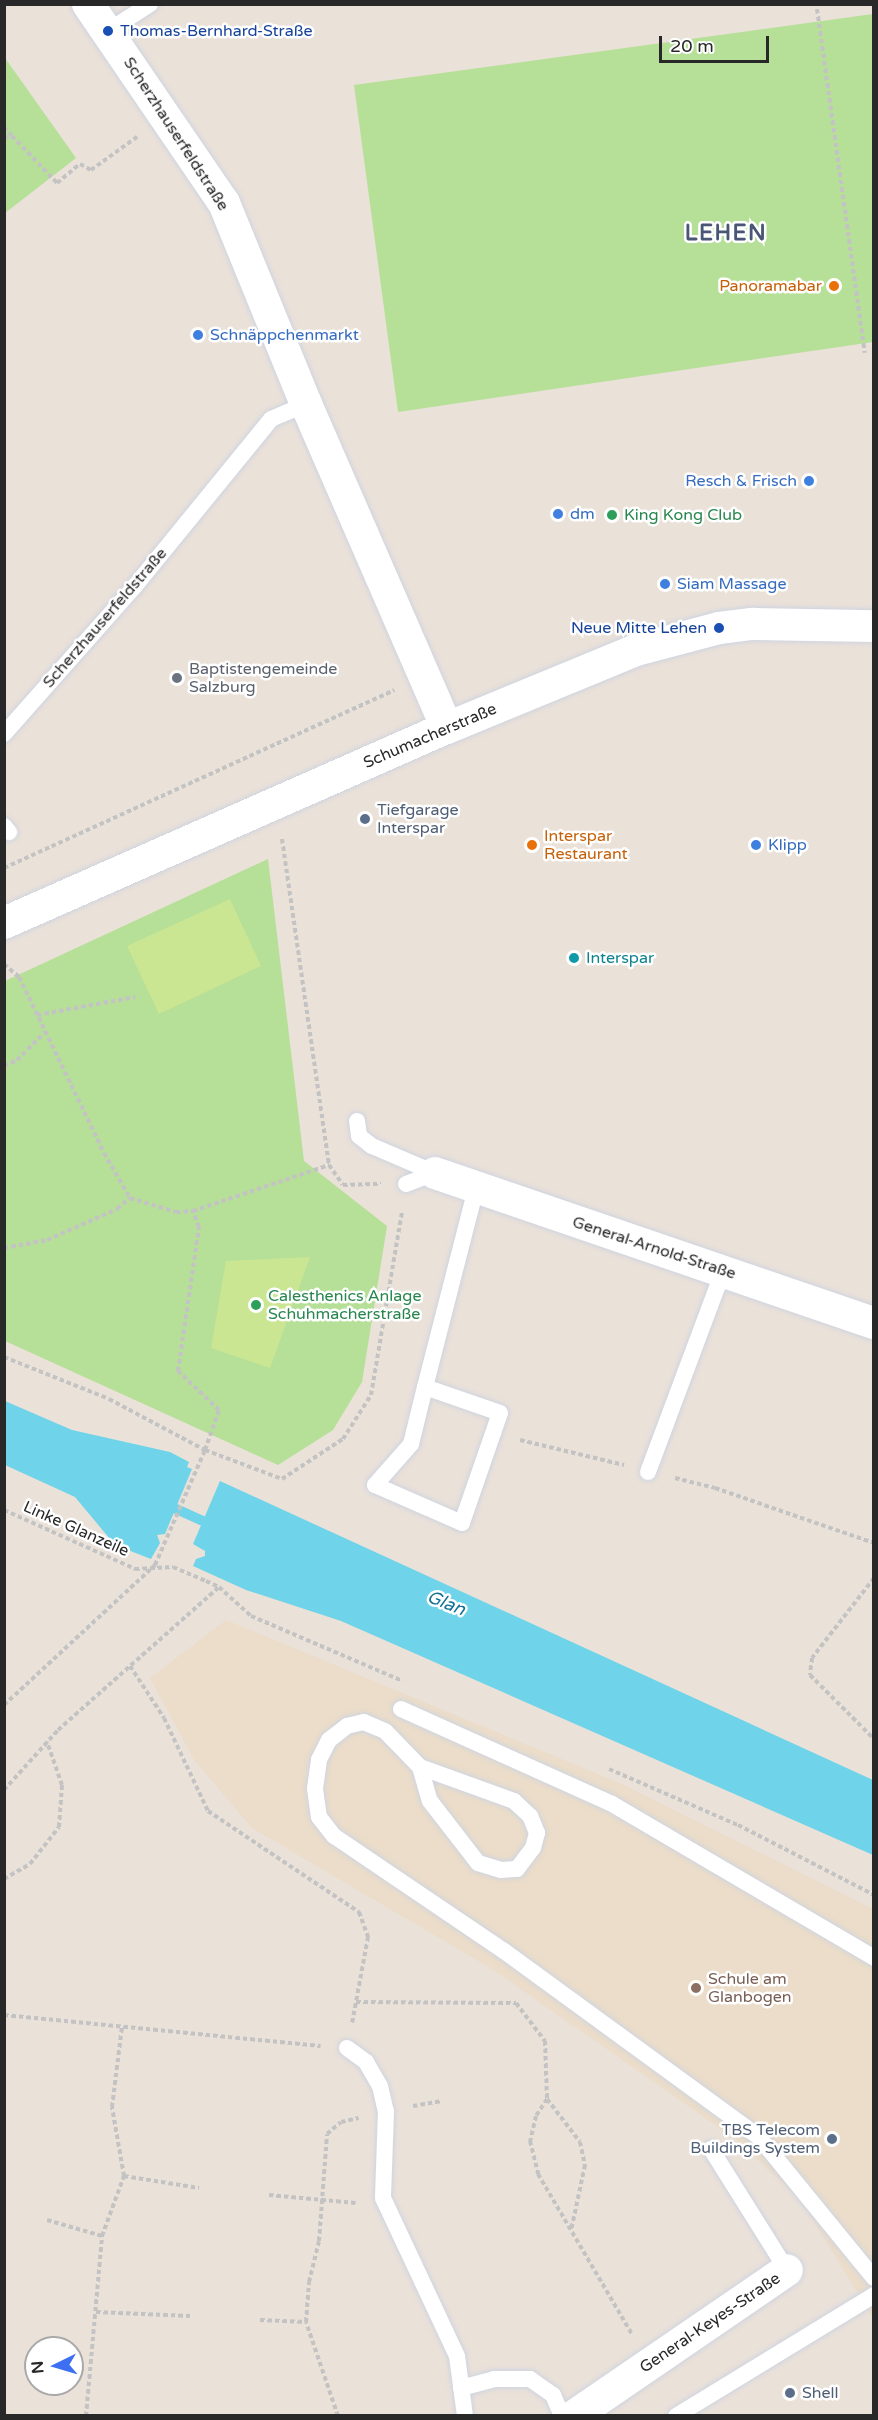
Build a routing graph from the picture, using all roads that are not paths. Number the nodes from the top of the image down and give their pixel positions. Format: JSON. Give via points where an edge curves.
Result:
{"nodes":[{"id":1,"x":88,"y":4,"type":"edge"},
{"id":2,"x":150,"y":4,"type":"edge"},
{"id":3,"x":108,"y":31,"type":"junction"},
{"id":4,"x":306,"y":404,"type":"junction"},
{"id":5,"x":873,"y":626,"type":"edge"},
{"id":6,"x":447,"y":728,"type":"junction"},
{"id":7,"x":4,"y":734,"type":"edge"},
{"id":8,"x":4,"y":923,"type":"edge"},
{"id":9,"x":357,"y":1121,"type":"dead end"},
{"id":10,"x":421,"y":1179,"type":"joint"},
{"id":11,"x":476,"y":1189,"type":"junction"},
{"id":12,"x":723,"y":1270,"type":"junction"},
{"id":13,"x":873,"y":1323,"type":"edge"},
{"id":14,"x":425,"y":1387,"type":"junction"},
{"id":15,"x":648,"y":1472,"type":"road end"},
{"id":16,"x":401,"y":1709,"type":"dead end"},
{"id":17,"x":420,"y":1767,"type":"junction"},
{"id":18,"x":873,"y":1958,"type":"edge"},
{"id":19,"x":347,"y":2048,"type":"road end"},
{"id":20,"x":711,"y":2149,"type":"dead end"},
{"id":21,"x":787,"y":2270,"type":"joint"},
{"id":22,"x":873,"y":2278,"type":"edge"},
{"id":23,"x":873,"y":2295,"type":"edge"},
{"id":24,"x":461,"y":2388,"type":"junction"},
{"id":25,"x":465,"y":2415,"type":"edge"},
{"id":26,"x":562,"y":2415,"type":"edge"},
{"id":27,"x":574,"y":2415,"type":"edge"},
{"id":28,"x":676,"y":2415,"type":"edge"}],
"edges":[{"from":1,"to":3,"type":"street","name":"Scherzhauserfeldstraße"},
{"from":2,"to":3,"type":"lane"},
{"from":3,"to":4,"type":"street","name":"Scherzhauserfeldstraße","via":[[224,203]]},
{"from":4,"to":6,"type":"street","name":"Scherzhauserfeldstraße"},
{"from":4,"to":7,"type":"lane","name":"Scherzhauserfeldstraße","via":[[271,419],[135,586]]},
{"from":5,"to":6,"type":"street","name":"Schumacherstraße","via":[[754,624],[719,628],[636,650]]},
{"from":6,"to":8,"type":"street","name":"Schumacherstraße"},
{"from":9,"to":10,"type":"lane","via":[[359,1136]]},
{"from":10,"to":11,"type":"street","name":"General-Arnold-Straße"},
{"from":11,"to":12,"type":"street","name":"General-Arnold-Straße"},
{"from":11,"to":14,"type":"lane"},
{"from":12,"to":13,"type":"street","name":"General-Arnold-Straße"},
{"from":12,"to":15,"type":"lane"},
{"from":14,"to":14,"type":"lane","via":[[411,1444],[375,1485],[462,1523],[500,1413]]},
{"from":16,"to":18,"type":"lane","via":[[612,1804]]},
{"from":17,"to":17,"type":"lane","via":[[514,1801],[530,1816],[537,1833],[533,1848],[517,1869],[501,1870],[478,1863],[430,1801]]},
{"from":17,"to":22,"type":"lane","via":[[385,1731],[364,1722],[347,1726],[329,1740],[319,1760],[315,1789],[318,1817],[334,1836],[504,1951],[758,2136]]},
{"from":19,"to":24,"type":"lane","via":[[366,2062],[380,2086],[386,2111],[383,2198],[457,2356]]},
{"from":20,"to":21,"type":"lane","name":"General-Keyes-Straße"},
{"from":21,"to":27,"type":"street","name":"General-Keyes-Straße"},
{"from":23,"to":28,"type":"lane"},
{"from":24,"to":25,"type":"lane"},
{"from":24,"to":26,"type":"lane","via":[[494,2379],[530,2379],[553,2395]]}]}
